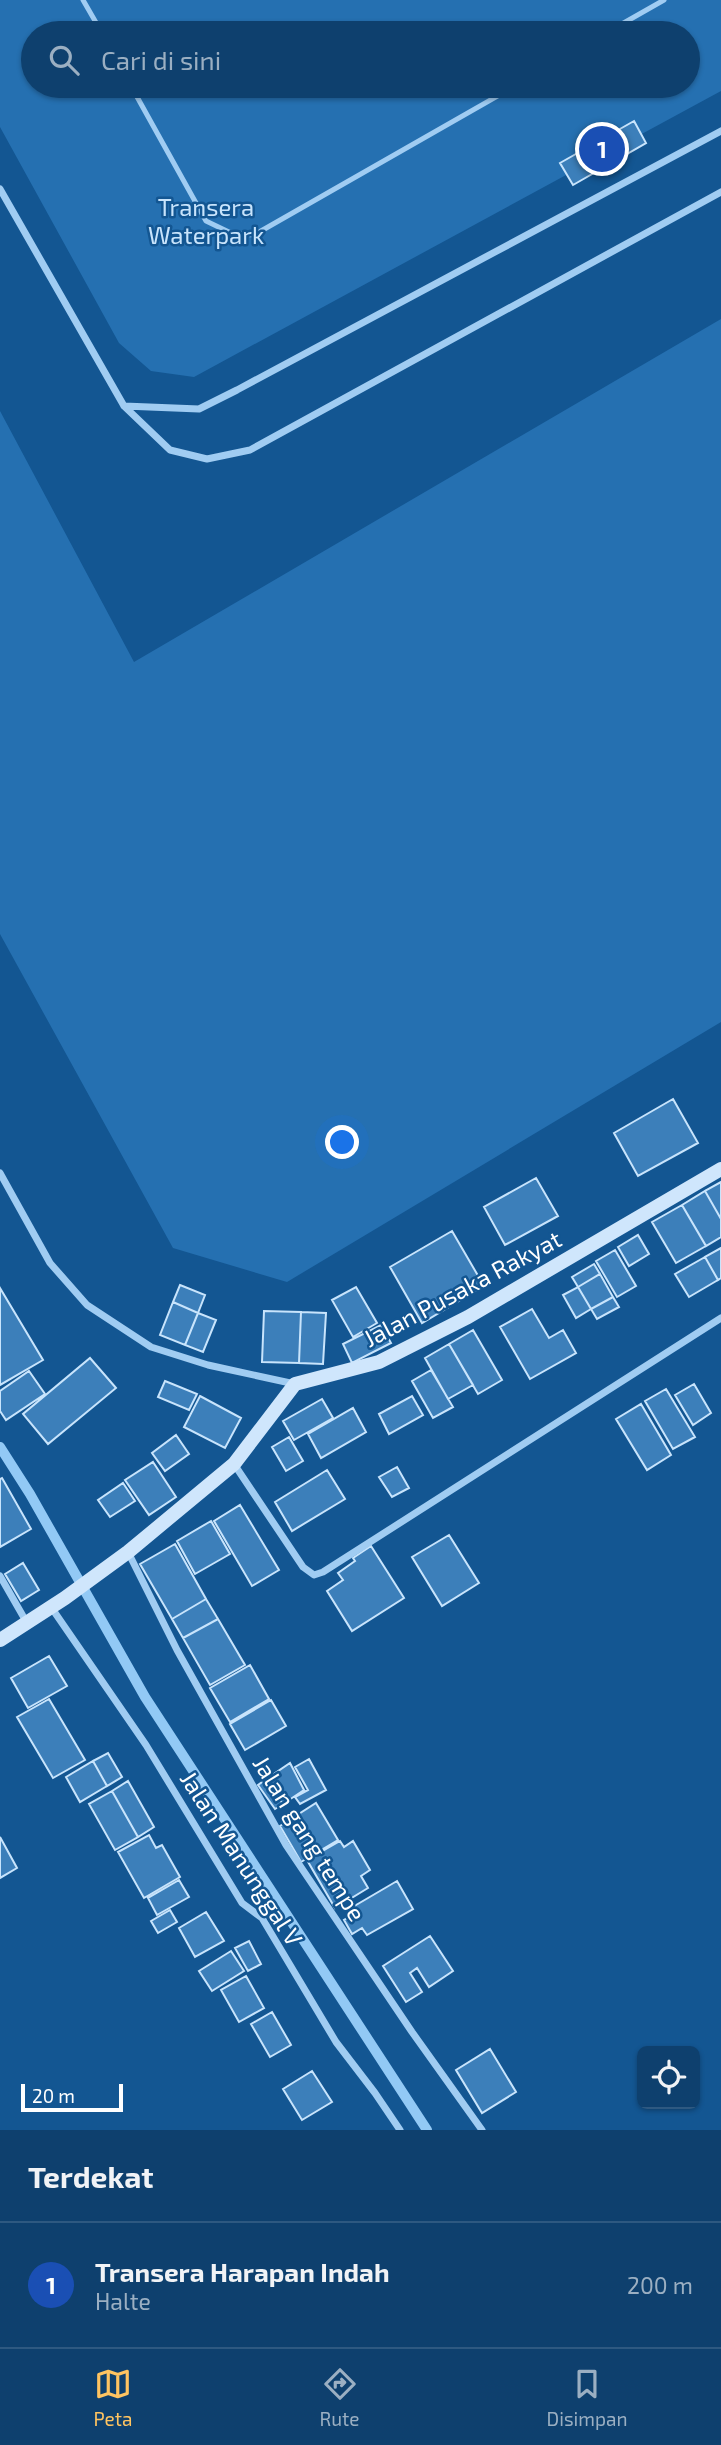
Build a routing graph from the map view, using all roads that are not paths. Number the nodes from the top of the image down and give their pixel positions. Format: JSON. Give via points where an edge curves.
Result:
{"nodes":[{"id":1,"x":83,"y":0,"type":"edge"},
{"id":2,"x":664,"y":0,"type":"edge"},
{"id":3,"x":95,"y":21,"type":"edge"},
{"id":4,"x":627,"y":21,"type":"edge"},
{"id":5,"x":138,"y":98,"type":"edge"},
{"id":6,"x":494,"y":98,"type":"edge"},
{"id":7,"x":721,"y":131,"type":"edge"},
{"id":8,"x":0,"y":189,"type":"edge"},
{"id":9,"x":721,"y":192,"type":"edge"},
{"id":10,"x":124,"y":406,"type":"junction"},
{"id":11,"x":721,"y":1168,"type":"edge"},
{"id":12,"x":0,"y":1173,"type":"edge"},
{"id":13,"x":721,"y":1318,"type":"edge"},
{"id":14,"x":296,"y":1384,"type":"junction"},
{"id":15,"x":234,"y":1464,"type":"junction"},
{"id":16,"x":128,"y":1552,"type":"junction"},
{"id":17,"x":0,"y":1576,"type":"edge"},
{"id":18,"x":51,"y":1607,"type":"junction"},
{"id":19,"x":28,"y":1623,"type":"junction"},
{"id":20,"x":0,"y":1640,"type":"edge"},
{"id":21,"x":400,"y":2130,"type":"edge"},
{"id":22,"x":482,"y":2130,"type":"edge"}],
"edges":[{"from":1,"to":3,"type":"lane"},
{"from":2,"to":4,"type":"lane"},
{"from":5,"to":6,"type":"lane","via":[[206,221],[231,233],[254,235]]},
{"from":7,"to":10,"type":"street","via":[[199,408]]},
{"from":8,"to":10,"type":"street"},
{"from":9,"to":10,"type":"street","via":[[250,450],[207,458],[170,450]]},
{"from":11,"to":14,"type":"street","name":"Jalan Pusaka Rakyat","via":[[457,1322],[379,1362]]},
{"from":12,"to":14,"type":"street","name":"Jalan Pusaka Rakyat","via":[[50,1263],[87,1305],[151,1346],[208,1365]]},
{"from":13,"to":15,"type":"street","via":[[314,1575],[303,1567]]},
{"from":14,"to":15,"type":"street"},
{"from":15,"to":16,"type":"street"},
{"from":16,"to":18,"type":"street"},
{"from":16,"to":22,"type":"street","name":"Jalan gang tempe","via":[[286,1845]]},
{"from":17,"to":19,"type":"street"},
{"from":18,"to":19,"type":"street"},
{"from":18,"to":21,"type":"street","name":"Jalan Manunggal V","via":[[146,1745],[242,1903],[262,1918],[336,2042]]},
{"from":19,"to":20,"type":"street"}]}
